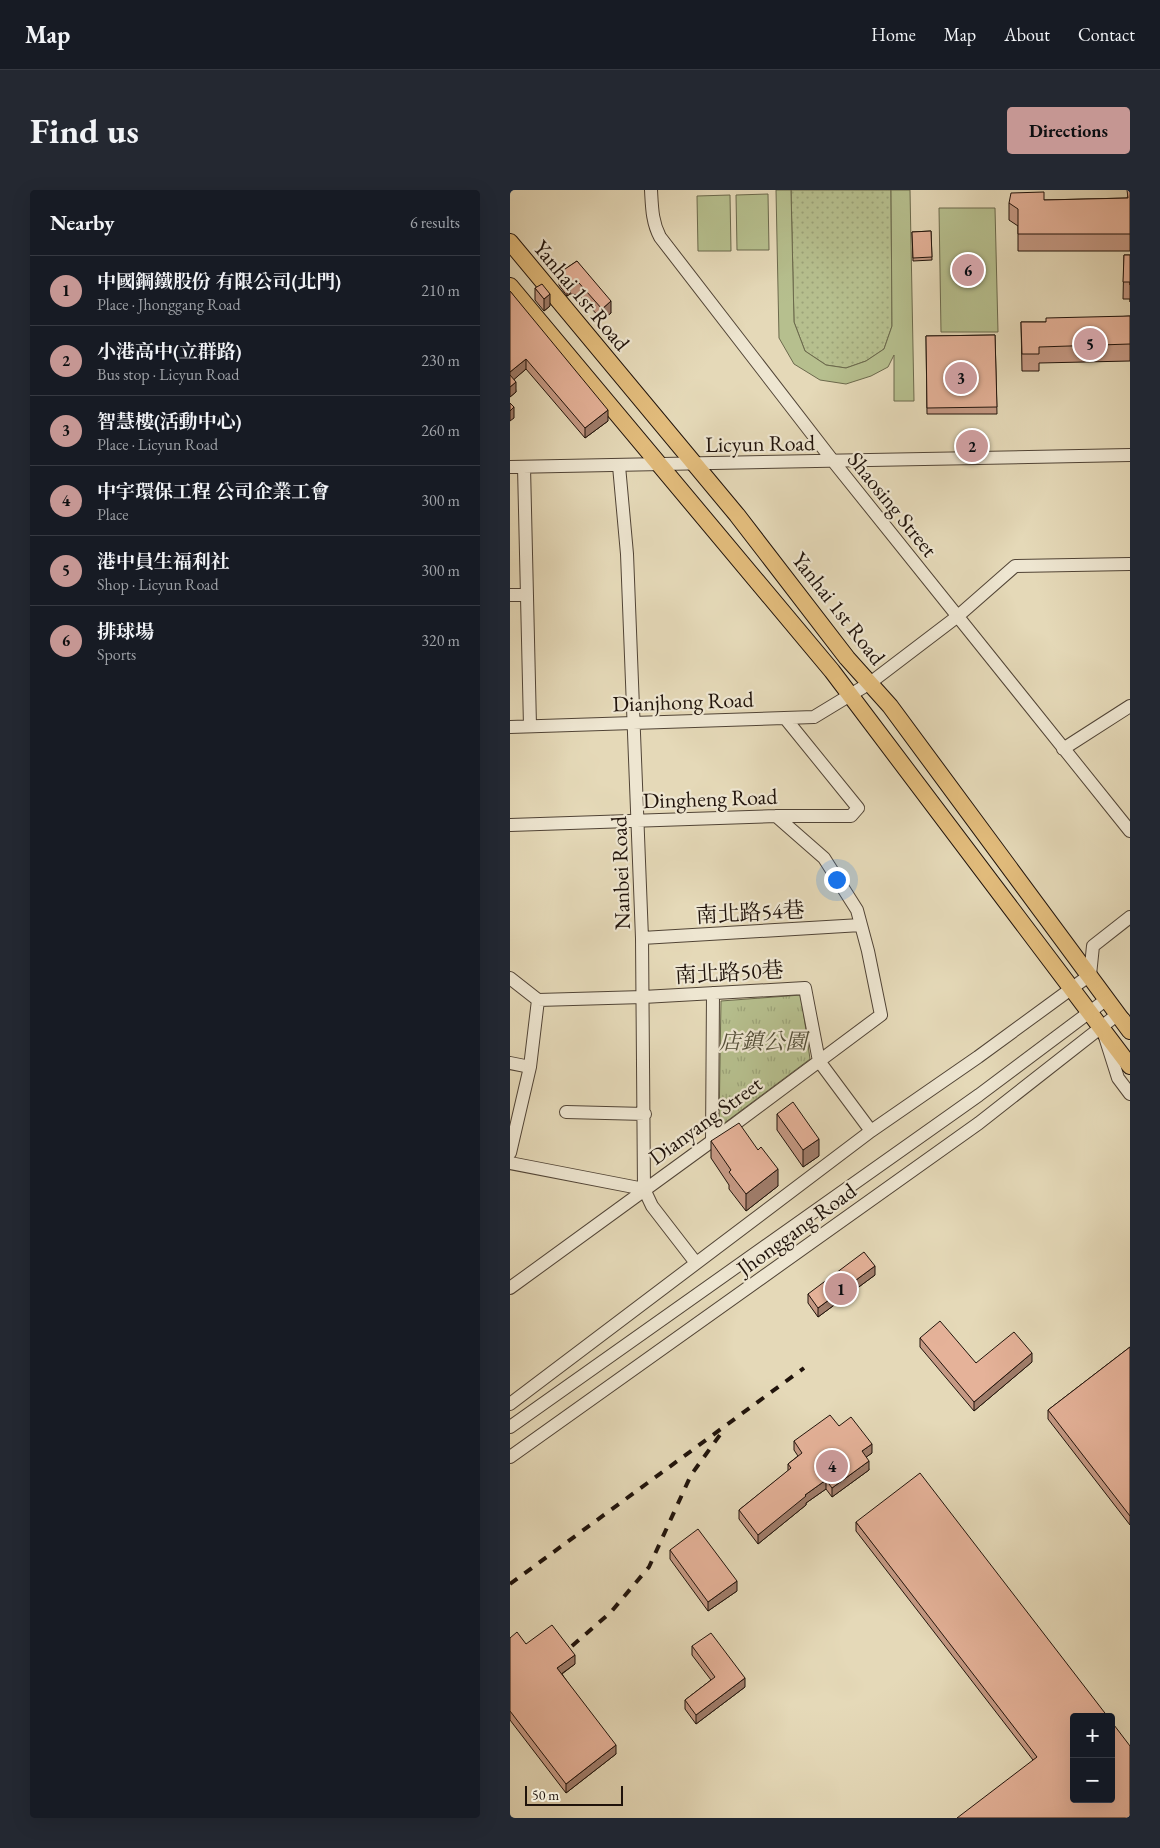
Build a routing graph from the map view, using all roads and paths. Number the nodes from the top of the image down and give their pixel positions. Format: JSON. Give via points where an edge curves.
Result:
{"nodes":[{"id":1,"x":651,"y":190,"type":"edge"},
{"id":2,"x":510,"y":242,"type":"edge"},
{"id":3,"x":510,"y":286,"type":"edge"},
{"id":4,"x":1130,"y":455,"type":"edge"},
{"id":5,"x":833,"y":461,"type":"junction"},
{"id":6,"x":694,"y":464,"type":"junction"},
{"id":7,"x":660,"y":465,"type":"junction"},
{"id":8,"x":619,"y":466,"type":"junction"},
{"id":9,"x":510,"y":467,"type":"edge"},
{"id":10,"x":524,"y":467,"type":"junction"},
{"id":11,"x":1130,"y":564,"type":"edge"},
{"id":12,"x":527,"y":594,"type":"junction"},
{"id":13,"x":510,"y":595,"type":"edge"},
{"id":14,"x":958,"y":616,"type":"junction"},
{"id":15,"x":870,"y":683,"type":"junction"},
{"id":16,"x":851,"y":695,"type":"junction"},
{"id":17,"x":1130,"y":706,"type":"edge"},
{"id":18,"x":785,"y":718,"type":"junction"},
{"id":19,"x":635,"y":723,"type":"junction"},
{"id":20,"x":530,"y":726,"type":"junction"},
{"id":21,"x":510,"y":727,"type":"edge"},
{"id":22,"x":1064,"y":749,"type":"junction"},
{"id":23,"x":776,"y":816,"type":"junction"},
{"id":24,"x":638,"y":821,"type":"junction"},
{"id":25,"x":510,"y":825,"type":"edge"},
{"id":26,"x":1130,"y":831,"type":"edge"},
{"id":27,"x":1130,"y":917,"type":"edge"},
{"id":28,"x":861,"y":925,"type":"junction"},
{"id":29,"x":642,"y":938,"type":"junction"},
{"id":30,"x":1090,"y":975,"type":"junction"},
{"id":31,"x":510,"y":978,"type":"edge"},
{"id":32,"x":1072,"y":988,"type":"junction"},
{"id":33,"x":713,"y":993,"type":"junction"},
{"id":34,"x":644,"y":997,"type":"junction"},
{"id":35,"x":1107,"y":999,"type":"junction"},
{"id":36,"x":538,"y":1000,"type":"junction"},
{"id":37,"x":1089,"y":1012,"type":"junction"},
{"id":38,"x":1124,"y":1019,"type":"edge"},
{"id":39,"x":1101,"y":1028,"type":"junction"},
{"id":40,"x":1130,"y":1031,"type":"edge"},
{"id":41,"x":818,"y":1061,"type":"junction"},
{"id":42,"x":510,"y":1063,"type":"edge"},
{"id":43,"x":1130,"y":1066,"type":"edge"},
{"id":44,"x":530,"y":1067,"type":"junction"},
{"id":45,"x":1130,"y":1094,"type":"edge"},
{"id":46,"x":566,"y":1112,"type":"dead end"},
{"id":47,"x":645,"y":1114,"type":"junction"},
{"id":48,"x":871,"y":1131,"type":"junction"},
{"id":49,"x":712,"y":1140,"type":"junction"},
{"id":50,"x":510,"y":1153,"type":"edge"},
{"id":51,"x":510,"y":1163,"type":"edge"},
{"id":52,"x":644,"y":1189,"type":"junction"},
{"id":53,"x":696,"y":1263,"type":"junction"},
{"id":54,"x":510,"y":1288,"type":"edge"},
{"id":55,"x":510,"y":1404,"type":"edge"},
{"id":56,"x":510,"y":1427,"type":"edge"},
{"id":57,"x":510,"y":1457,"type":"edge"}],
"edges":[{"from":1,"to":5,"type":"street","name":"Shaosing Street","via":[[653,221],[660,237]]},
{"from":2,"to":6,"type":"main road","name":"Yanhai 1st Road"},
{"from":3,"to":7,"type":"main road","name":"Yanhai 1st Road"},
{"from":4,"to":5,"type":"street","name":"Licyun Road"},
{"from":5,"to":6,"type":"street","name":"Licyun Road"},
{"from":5,"to":14,"type":"street","name":"Shaosing Street"},
{"from":6,"to":7,"type":"street","name":"Licyun Road"},
{"from":6,"to":15,"type":"main road","name":"Yanhai 1st Road"},
{"from":7,"to":8,"type":"street","name":"Licyun Road"},
{"from":7,"to":16,"type":"main road","name":"Yanhai 1st Road"},
{"from":8,"to":10,"type":"street","name":"Licyun Road"},
{"from":8,"to":19,"type":"street","name":"Nanbei Road","via":[[627,554]]},
{"from":9,"to":10,"type":"street","name":"Licyun Road"},
{"from":10,"to":12,"type":"street"},
{"from":11,"to":14,"type":"street","name":"Dianjhong Road","via":[[1015,566]]},
{"from":12,"to":13,"type":"street"},
{"from":12,"to":20,"type":"street"},
{"from":14,"to":15,"type":"street","name":"Dianjhong Road"},
{"from":14,"to":22,"type":"street","name":"Shaosing Street"},
{"from":15,"to":16,"type":"street","name":"Dianjhong Road"},
{"from":15,"to":30,"type":"main road","name":"Yanhai 1st Road"},
{"from":16,"to":18,"type":"street","name":"Dianjhong Road","via":[[814,717]]},
{"from":16,"to":32,"type":"main road","name":"Yanhai 1st Road"},
{"from":17,"to":22,"type":"street"},
{"from":18,"to":19,"type":"street","name":"Dianjhong Road"},
{"from":18,"to":23,"type":"street","name":"Dingheng Road","via":[[858,808],[851,816]]},
{"from":19,"to":20,"type":"street","name":"Dianjhong Road"},
{"from":19,"to":24,"type":"street","name":"Nanbei Road"},
{"from":20,"to":21,"type":"street","name":"Dianjhong Road"},
{"from":22,"to":26,"type":"street","name":"Shaosing Street"},
{"from":23,"to":24,"type":"street","name":"Dingheng Road"},
{"from":23,"to":28,"type":"street","name":"Dianyang Street","via":[[824,858],[857,910]]},
{"from":24,"to":25,"type":"street","name":"Dingheng Road"},
{"from":24,"to":29,"type":"street","name":"Nanbei Road"},
{"from":27,"to":30,"type":"street","via":[[1093,946]]},
{"from":28,"to":29,"type":"street","name":"南北路54巷"},
{"from":28,"to":41,"type":"street","name":"Dianyang Street","via":[[881,1014]]},
{"from":29,"to":34,"type":"street","name":"Nanbei Road"},
{"from":30,"to":32,"type":"street","name":"Jhonggang Road"},
{"from":30,"to":35,"type":"main road","name":"Yanhai 1st Road"},
{"from":31,"to":36,"type":"street"},
{"from":32,"to":37,"type":"main road","name":"Yanhai 1st Road"},
{"from":32,"to":48,"type":"street","name":"Jhonggang Road"},
{"from":33,"to":34,"type":"street","name":"南北路50巷"},
{"from":33,"to":41,"type":"street","name":"南北路50巷","via":[[805,988]]},
{"from":33,"to":49,"type":"street"},
{"from":34,"to":36,"type":"street","name":"南北路50巷"},
{"from":34,"to":47,"type":"street","name":"Nanbei Road"},
{"from":35,"to":37,"type":"street","name":"Jhonggang Road"},
{"from":35,"to":38,"type":"main road","name":"Yanhai 1st Road"},
{"from":36,"to":44,"type":"street"},
{"from":37,"to":39,"type":"main road","name":"Yanhai 1st Road"},
{"from":37,"to":56,"type":"street","name":"Jhonggang Road","via":[[979,1095]]},
{"from":38,"to":39,"type":"street","name":"Jhonggang Road"},
{"from":38,"to":40,"type":"main road","name":"Yanhai 1st Road"},
{"from":39,"to":43,"type":"main road","name":"Yanhai 1st Road"},
{"from":39,"to":45,"type":"street","via":[[1118,1078]]},
{"from":39,"to":57,"type":"street","name":"Jhonggang Road","via":[[978,1123]]},
{"from":41,"to":48,"type":"street","name":"南北路50巷"},
{"from":41,"to":49,"type":"street","name":"Dianyang Street"},
{"from":42,"to":44,"type":"street"},
{"from":44,"to":50,"type":"street"},
{"from":46,"to":47,"type":"street"},
{"from":47,"to":52,"type":"street","name":"Nanbei Road"},
{"from":48,"to":53,"type":"street","name":"Jhonggang Road"},
{"from":49,"to":52,"type":"street","name":"Dianyang Street"},
{"from":51,"to":52,"type":"street"},
{"from":52,"to":53,"type":"street","name":"Nanbei Road","via":[[652,1206]]},
{"from":52,"to":54,"type":"street","name":"Dianyang Street"},
{"from":53,"to":55,"type":"street","name":"Jhonggang Road"}]}
